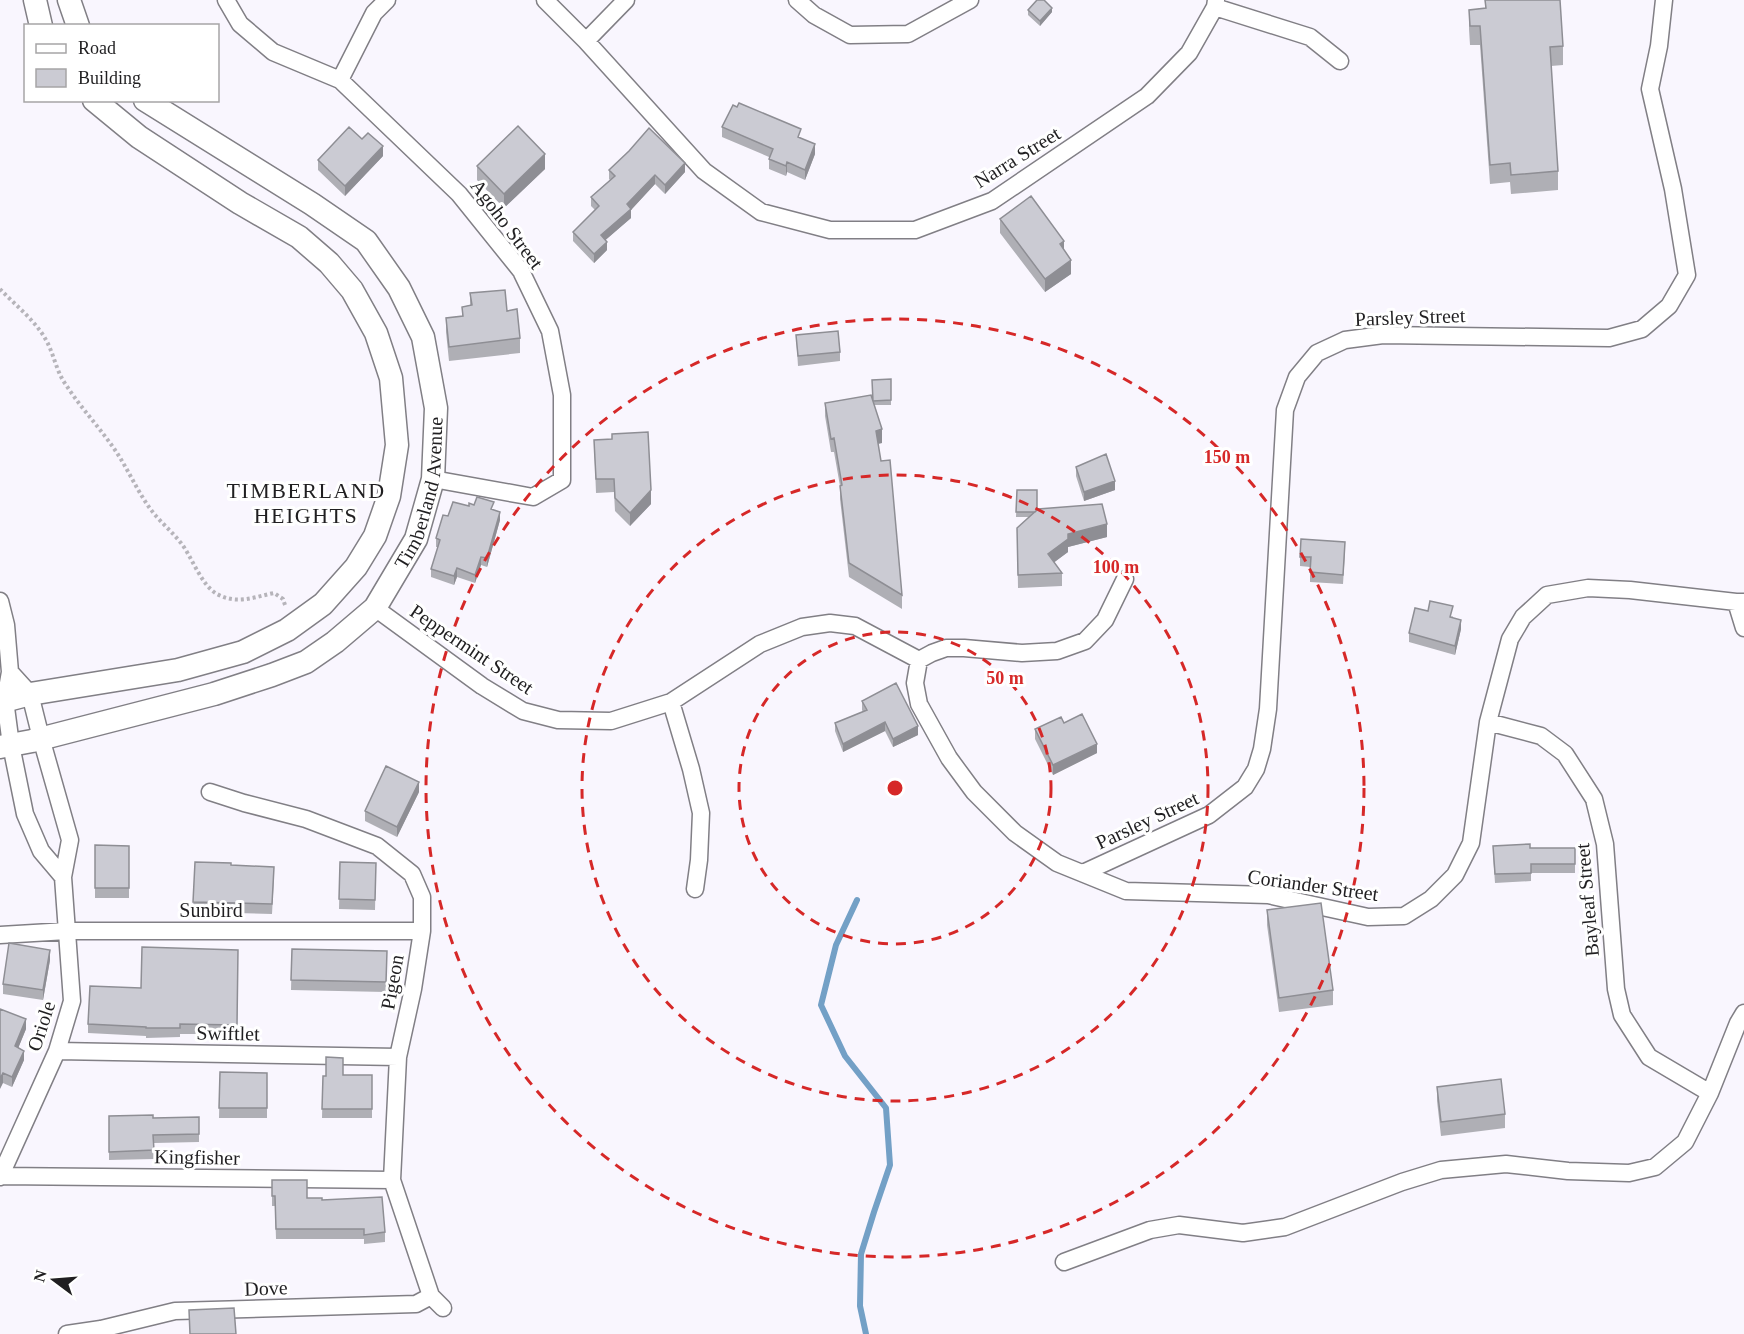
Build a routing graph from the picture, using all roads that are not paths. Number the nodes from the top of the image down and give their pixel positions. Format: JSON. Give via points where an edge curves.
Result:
{"nodes":[{"id":1,"x":35,"y":0,"type":"edge"},
{"id":2,"x":69,"y":0,"type":"edge"},
{"id":3,"x":226,"y":0,"type":"edge"},
{"id":4,"x":387,"y":0,"type":"edge"},
{"id":5,"x":545,"y":0,"type":"edge"},
{"id":6,"x":626,"y":0,"type":"edge"},
{"id":7,"x":797,"y":0,"type":"edge"},
{"id":8,"x":970,"y":0,"type":"edge"},
{"id":9,"x":1664,"y":0,"type":"edge"},
{"id":10,"x":1215,"y":3,"type":"edge"},
{"id":11,"x":41,"y":24,"type":"edge"},
{"id":12,"x":77,"y":24,"type":"edge"},
{"id":13,"x":586,"y":41,"type":"junction"},
{"id":14,"x":1340,"y":61,"type":"dead end"},
{"id":15,"x":340,"y":80,"type":"junction"},
{"id":16,"x":96,"y":102,"type":"edge"},
{"id":17,"x":148,"y":102,"type":"edge"},
{"id":18,"x":262,"y":174,"type":"junction"},
{"id":19,"x":240,"y":203,"type":"junction"},
{"id":20,"x":433,"y":479,"type":"junction"},
{"id":21,"x":1125,"y":579,"type":"dead end"},
{"id":22,"x":0,"y":602,"type":"edge"},
{"id":23,"x":1740,"y":602,"type":"edge"},
{"id":24,"x":375,"y":608,"type":"junction"},
{"id":25,"x":1744,"y":628,"type":"edge"},
{"id":26,"x":919,"y":660,"type":"junction"},
{"id":27,"x":10,"y":672,"type":"junction"},
{"id":28,"x":30,"y":694,"type":"junction"},
{"id":29,"x":3,"y":701,"type":"edge"},
{"id":30,"x":671,"y":702,"type":"junction"},
{"id":31,"x":1488,"y":722,"type":"junction"},
{"id":32,"x":41,"y":738,"type":"junction"},
{"id":33,"x":5,"y":746,"type":"edge"},
{"id":34,"x":210,"y":792,"type":"dead end"},
{"id":35,"x":1083,"y":873,"type":"junction"},
{"id":36,"x":63,"y":877,"type":"junction"},
{"id":37,"x":695,"y":889,"type":"dead end"},
{"id":38,"x":67,"y":930,"type":"junction"},
{"id":39,"x":422,"y":931,"type":"junction"},
{"id":40,"x":0,"y":935,"type":"edge"},
{"id":41,"x":1744,"y":1013,"type":"edge"},
{"id":42,"x":57,"y":1051,"type":"junction"},
{"id":43,"x":398,"y":1057,"type":"junction"},
{"id":44,"x":1710,"y":1093,"type":"junction"},
{"id":45,"x":0,"y":1177,"type":"edge"},
{"id":46,"x":392,"y":1180,"type":"junction"},
{"id":47,"x":1064,"y":1262,"type":"dead end"},
{"id":48,"x":437,"y":1302,"type":"joint"},
{"id":49,"x":66,"y":1334,"type":"edge"}],
"edges":[{"from":1,"to":11,"type":"street"},
{"from":2,"to":12,"type":"street"},
{"from":3,"to":15,"type":"street","name":"Agoho Street","via":[[240,24],[273,52]]},
{"from":4,"to":15,"type":"street","via":[[374,13]]},
{"from":5,"to":13,"type":"street","name":"Narra Street"},
{"from":6,"to":13,"type":"street"},
{"from":7,"to":8,"type":"street","via":[[814,15],[850,35],[908,34]]},
{"from":9,"to":35,"type":"street","name":"Parsley Street","via":[[1650,89],[1673,189],[1687,275],[1669,306],[1642,329],[1609,338],[1383,335],[1345,340],[1317,353],[1297,377],[1285,410],[1268,710],[1256,769],[1245,787],[1209,815]]},
{"from":10,"to":13,"type":"street","name":"Narra Street","via":[[1189,53],[1147,96],[992,201],[915,230],[830,230],[761,212],[704,171]]},
{"from":10,"to":14,"type":"street","via":[[1310,37]]},
{"from":15,"to":20,"type":"street","name":"Agoho Street","via":[[459,194],[521,271],[550,330],[562,395],[562,480],[533,498]]},
{"from":16,"to":19,"type":"street","name":"Timberland Avenue","via":[[140,137]]},
{"from":17,"to":18,"type":"street","name":"Timberland Avenue"},
{"from":18,"to":19,"type":"street"},
{"from":18,"to":20,"type":"street","name":"Timberland Avenue","via":[[366,241],[399,288],[423,337],[436,408]]},
{"from":19,"to":28,"type":"street","name":"Timberland Avenue","via":[[298,237],[329,263],[352,290],[376,333],[391,378],[397,445],[389,495],[375,536],[356,567],[323,604],[287,630],[243,652],[178,670]]},
{"from":20,"to":24,"type":"street","name":"Timberland Avenue","via":[[416,539]]},
{"from":21,"to":26,"type":"street","via":[[1105,620],[1085,641],[1056,651],[1022,653],[946,648]]},
{"from":22,"to":27,"type":"street"},
{"from":23,"to":25,"type":"street"},
{"from":23,"to":31,"type":"street","name":"Coriander Street","via":[[1588,588],[1547,595],[1523,616],[1509,639]]},
{"from":24,"to":30,"type":"street","name":"Peppermint Street","via":[[523,711],[558,720],[611,720]]},
{"from":24,"to":32,"type":"street","name":"Timberland Avenue","via":[[306,662],[214,694]]},
{"from":26,"to":30,"type":"street","name":"Peppermint Street","via":[[855,626],[830,623],[802,627],[760,644]]},
{"from":26,"to":35,"type":"street","name":"Coriander Street","via":[[915,683],[919,704],[949,758],[975,792],[1015,833],[1057,863]]},
{"from":27,"to":28,"type":"street"},
{"from":27,"to":29,"type":"street"},
{"from":28,"to":29,"type":"street","name":"Timberland Avenue"},
{"from":28,"to":32,"type":"street","name":"Oriole"},
{"from":29,"to":33,"type":"street"},
{"from":30,"to":37,"type":"street","via":[[701,813]]},
{"from":31,"to":35,"type":"street","name":"Coriander Street","via":[[1471,843],[1455,875],[1431,899],[1404,916],[1368,917],[1268,895],[1126,891]]},
{"from":31,"to":44,"type":"street","name":"Bayleaf Street","via":[[1541,736],[1565,754],[1594,799],[1605,844],[1616,989],[1622,1015],[1648,1057]]},
{"from":32,"to":33,"type":"street","name":"Timberland Avenue"},
{"from":32,"to":36,"type":"street","name":"Oriole","via":[[70,840]]},
{"from":33,"to":36,"type":"street","via":[[25,814],[41,851]]},
{"from":34,"to":39,"type":"street","name":"Pigeon","via":[[306,819],[377,846],[411,874],[422,897]]},
{"from":36,"to":38,"type":"street","name":"Oriole"},
{"from":38,"to":39,"type":"street","name":"Sunbird"},
{"from":38,"to":40,"type":"street","name":"Sunbird"},
{"from":38,"to":42,"type":"street","name":"Oriole","via":[[72,1001]]},
{"from":39,"to":43,"type":"street","name":"Pigeon"},
{"from":41,"to":44,"type":"street"},
{"from":42,"to":43,"type":"street","name":"Swiftlet"},
{"from":42,"to":45,"type":"street","name":"Oriole"},
{"from":43,"to":46,"type":"street","name":"Pigeon"},
{"from":44,"to":47,"type":"street","via":[[1685,1142],[1655,1167],[1629,1173],[1506,1164],[1441,1170],[1285,1227],[1243,1233],[1179,1225],[1150,1230]]},
{"from":45,"to":46,"type":"street","name":"Kingfisher"},
{"from":46,"to":48,"type":"street","name":"Pigeon"},
{"from":48,"to":49,"type":"street","name":"Dove","via":[[175,1311]]}]}
